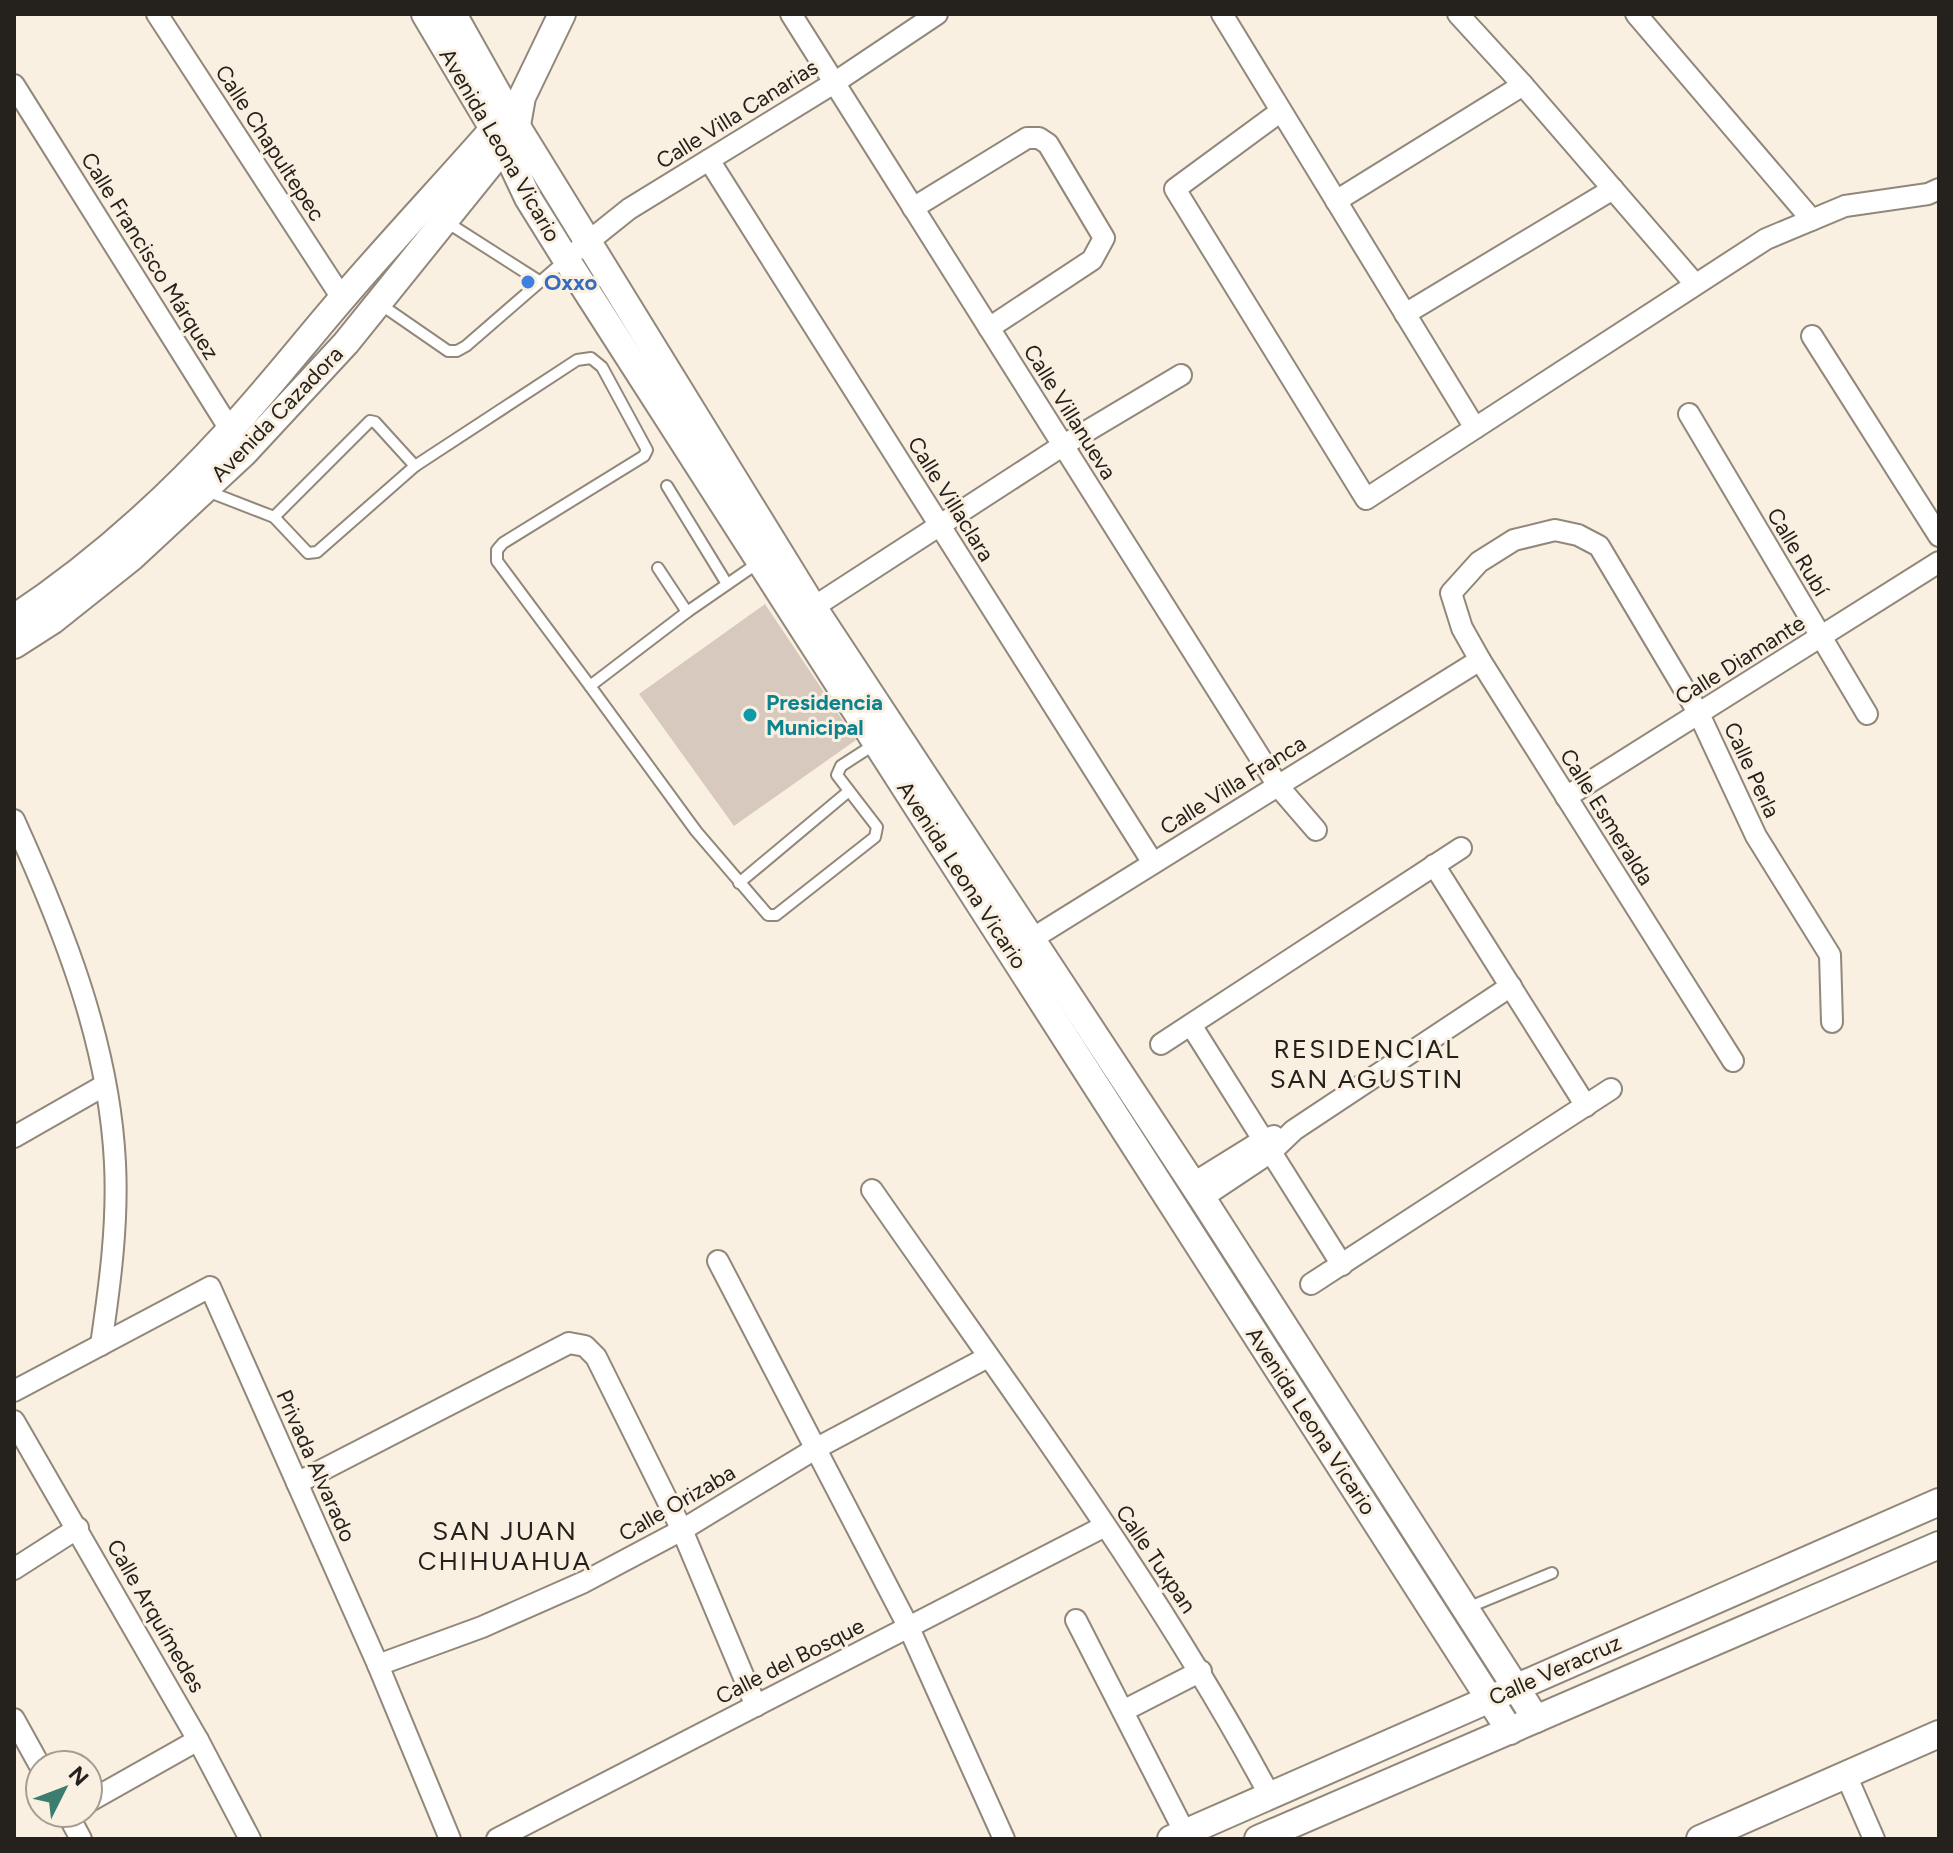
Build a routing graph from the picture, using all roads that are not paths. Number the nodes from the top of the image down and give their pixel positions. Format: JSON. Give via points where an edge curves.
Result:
{"nodes":[{"id":1,"x":157,"y":14,"type":"edge"},
{"id":2,"x":425,"y":14,"type":"edge"},
{"id":3,"x":453,"y":14,"type":"edge"},
{"id":4,"x":562,"y":14,"type":"edge"},
{"id":5,"x":791,"y":14,"type":"edge"},
{"id":6,"x":937,"y":14,"type":"edge"},
{"id":7,"x":1222,"y":14,"type":"edge"},
{"id":8,"x":1458,"y":14,"type":"edge"},
{"id":9,"x":1636,"y":14,"type":"edge"},
{"id":10,"x":834,"y":83,"type":"junction"},
{"id":11,"x":14,"y":85,"type":"edge"},
{"id":12,"x":1523,"y":85,"type":"junction"},
{"id":13,"x":1281,"y":111,"type":"junction"},
{"id":14,"x":509,"y":122,"type":"junction"},
{"id":15,"x":709,"y":160,"type":"junction"},
{"id":16,"x":470,"y":170,"type":"junction"},
{"id":17,"x":1613,"y":189,"type":"junction"},
{"id":18,"x":1939,"y":189,"type":"edge"},
{"id":19,"x":1336,"y":201,"type":"junction"},
{"id":20,"x":913,"y":208,"type":"junction"},
{"id":21,"x":443,"y":220,"type":"junction"},
{"id":22,"x":1812,"y":220,"type":"junction"},
{"id":23,"x":589,"y":242,"type":"junction"},
{"id":24,"x":566,"y":259,"type":"junction"},
{"id":25,"x":539,"y":281,"type":"junction"},
{"id":26,"x":1695,"y":284,"type":"junction"},
{"id":27,"x":342,"y":298,"type":"junction"},
{"id":28,"x":378,"y":302,"type":"junction"},
{"id":29,"x":1405,"y":314,"type":"junction"},
{"id":30,"x":989,"y":328,"type":"junction"},
{"id":31,"x":1812,"y":336,"type":"dead end"},
{"id":32,"x":1181,"y":375,"type":"dead end"},
{"id":33,"x":1689,"y":414,"type":"dead end"},
{"id":34,"x":1475,"y":428,"type":"junction"},
{"id":35,"x":230,"y":430,"type":"junction"},
{"id":36,"x":1062,"y":446,"type":"junction"},
{"id":37,"x":244,"y":453,"type":"junction"},
{"id":38,"x":415,"y":466,"type":"junction"},
{"id":39,"x":195,"y":482,"type":"junction"},
{"id":40,"x":667,"y":486,"type":"dead end"},
{"id":41,"x":274,"y":517,"type":"junction"},
{"id":42,"x":939,"y":525,"type":"junction"},
{"id":43,"x":1939,"y":536,"type":"edge"},
{"id":44,"x":760,"y":562,"type":"junction"},
{"id":45,"x":1939,"y":562,"type":"edge"},
{"id":46,"x":658,"y":568,"type":"dead end"},
{"id":47,"x":727,"y":584,"type":"junction"},
{"id":48,"x":1451,"y":593,"type":"joint"},
{"id":49,"x":687,"y":612,"type":"junction"},
{"id":50,"x":805,"y":613,"type":"junction"},
{"id":51,"x":14,"y":618,"type":"edge"},
{"id":52,"x":1821,"y":637,"type":"junction"},
{"id":53,"x":14,"y":645,"type":"edge"},
{"id":54,"x":1480,"y":660,"type":"junction"},
{"id":55,"x":590,"y":686,"type":"junction"},
{"id":56,"x":1699,"y":714,"type":"junction"},
{"id":57,"x":1867,"y":714,"type":"dead end"},
{"id":58,"x":877,"y":743,"type":"junction"},
{"id":59,"x":1278,"y":786,"type":"junction"},
{"id":60,"x":849,"y":791,"type":"junction"},
{"id":61,"x":1566,"y":797,"type":"junction"},
{"id":62,"x":14,"y":820,"type":"edge"},
{"id":63,"x":1316,"y":830,"type":"dead end"},
{"id":64,"x":1461,"y":848,"type":"dead end"},
{"id":65,"x":1153,"y":863,"type":"junction"},
{"id":66,"x":1434,"y":865,"type":"junction"},
{"id":67,"x":739,"y":883,"type":"junction"},
{"id":68,"x":1022,"y":945,"type":"junction"},
{"id":69,"x":1511,"y":986,"type":"junction"},
{"id":70,"x":1832,"y":1022,"type":"dead end"},
{"id":71,"x":1191,"y":1025,"type":"junction"},
{"id":72,"x":1161,"y":1044,"type":"dead end"},
{"id":73,"x":1733,"y":1061,"type":"dead end"},
{"id":74,"x":105,"y":1085,"type":"junction"},
{"id":75,"x":1611,"y":1089,"type":"dead end"},
{"id":76,"x":1586,"y":1106,"type":"junction"},
{"id":77,"x":14,"y":1137,"type":"edge"},
{"id":78,"x":1267,"y":1146,"type":"junction"},
{"id":79,"x":872,"y":1190,"type":"dead end"},
{"id":80,"x":1197,"y":1191,"type":"junction"},
{"id":81,"x":718,"y":1261,"type":"dead end"},
{"id":82,"x":1342,"y":1265,"type":"junction"},
{"id":83,"x":1311,"y":1284,"type":"dead end"},
{"id":84,"x":101,"y":1345,"type":"junction"},
{"id":85,"x":988,"y":1357,"type":"junction"},
{"id":86,"x":14,"y":1391,"type":"edge"},
{"id":87,"x":14,"y":1421,"type":"edge"},
{"id":88,"x":815,"y":1449,"type":"junction"},
{"id":89,"x":297,"y":1483,"type":"junction"},
{"id":90,"x":1939,"y":1502,"type":"edge"},
{"id":91,"x":1105,"y":1526,"type":"junction"},
{"id":92,"x":78,"y":1528,"type":"junction"},
{"id":93,"x":682,"y":1530,"type":"junction"},
{"id":94,"x":1939,"y":1545,"type":"edge"},
{"id":95,"x":14,"y":1569,"type":"edge"},
{"id":96,"x":1552,"y":1573,"type":"dead end"},
{"id":97,"x":1465,"y":1609,"type":"junction"},
{"id":98,"x":1076,"y":1620,"type":"dead end"},
{"id":99,"x":909,"y":1628,"type":"junction"},
{"id":100,"x":378,"y":1665,"type":"junction"},
{"id":101,"x":1201,"y":1671,"type":"junction"},
{"id":102,"x":1515,"y":1688,"type":"junction"},
{"id":103,"x":1489,"y":1699,"type":"junction"},
{"id":104,"x":756,"y":1706,"type":"junction"},
{"id":105,"x":1123,"y":1711,"type":"junction"},
{"id":106,"x":14,"y":1719,"type":"edge"},
{"id":107,"x":1536,"y":1719,"type":"junction"},
{"id":108,"x":1510,"y":1731,"type":"junction"},
{"id":109,"x":1939,"y":1734,"type":"edge"},
{"id":110,"x":198,"y":1740,"type":"junction"},
{"id":111,"x":31,"y":1749,"type":"edge"},
{"id":112,"x":1846,"y":1775,"type":"junction"},
{"id":113,"x":1310,"y":1777,"type":"junction"},
{"id":114,"x":104,"y":1793,"type":"edge"},
{"id":115,"x":1270,"y":1796,"type":"junction"},
{"id":116,"x":1326,"y":1810,"type":"junction"},
{"id":117,"x":1178,"y":1836,"type":"edge"},
{"id":118,"x":250,"y":1839,"type":"edge"},
{"id":119,"x":450,"y":1839,"type":"edge"},
{"id":120,"x":497,"y":1839,"type":"edge"},
{"id":121,"x":1004,"y":1839,"type":"edge"},
{"id":122,"x":1258,"y":1839,"type":"edge"},
{"id":123,"x":1700,"y":1839,"type":"edge"},
{"id":124,"x":1874,"y":1839,"type":"edge"}],
"edges":[{"from":1,"to":27,"type":"street","name":"Calle Chapultepec"},
{"from":2,"to":14,"type":"street","name":"Avenida Leona Vicario"},
{"from":3,"to":14,"type":"street","name":"Avenida Leona Vicario"},
{"from":4,"to":14,"type":"street","name":"Avenida Cazadora"},
{"from":5,"to":10,"type":"street","name":"Calle Villanueva"},
{"from":6,"to":10,"type":"street","name":"Calle Villa Canarias"},
{"from":7,"to":13,"type":"street"},
{"from":8,"to":12,"type":"street"},
{"from":9,"to":22,"type":"street"},
{"from":10,"to":15,"type":"street","name":"Calle Villa Canarias"},
{"from":10,"to":20,"type":"street","name":"Calle Villanueva"},
{"from":11,"to":35,"type":"street","name":"Calle Francisco Márquez"},
{"from":12,"to":17,"type":"street"},
{"from":12,"to":19,"type":"street"},
{"from":13,"to":19,"type":"street"},
{"from":13,"to":34,"type":"street","via":[[1175,189],[1366,499]]},
{"from":14,"to":16,"type":"street","name":"Avenida Cazadora"},
{"from":14,"to":23,"type":"street","name":"Avenida Leona Vicario"},
{"from":14,"to":24,"type":"street","name":"Avenida Leona Vicario","via":[[528,198]]},
{"from":15,"to":23,"type":"street","name":"Calle Villa Canarias","via":[[629,209]]},
{"from":15,"to":42,"type":"street","name":"Calle Villaclara"},
{"from":16,"to":21,"type":"street","name":"Avenida Cazadora"},
{"from":16,"to":27,"type":"street","name":"Avenida Cazadora"},
{"from":17,"to":26,"type":"street"},
{"from":17,"to":29,"type":"street"},
{"from":18,"to":22,"type":"street","via":[[1845,206]]},
{"from":19,"to":29,"type":"street"},
{"from":20,"to":30,"type":"street","name":"Calle Villanueva"},
{"from":20,"to":30,"type":"street","via":[[1027,138],[1048,144],[1104,238],[1092,260]]},
{"from":21,"to":25,"type":"lane"},
{"from":21,"to":28,"type":"street","name":"Avenida Cazadora"},
{"from":22,"to":26,"type":"street","via":[[1766,239]]},
{"from":23,"to":24,"type":"street","name":"Calle Villa Canarias"},
{"from":23,"to":50,"type":"street","name":"Avenida Leona Vicario"},
{"from":24,"to":25,"type":"lane"},
{"from":24,"to":44,"type":"street","name":"Avenida Leona Vicario"},
{"from":25,"to":28,"type":"lane","via":[[457,351],[448,351]]},
{"from":26,"to":34,"type":"street"},
{"from":27,"to":35,"type":"street","name":"Avenida Cazadora"},
{"from":28,"to":37,"type":"street","name":"Avenida Cazadora"},
{"from":29,"to":34,"type":"street"},
{"from":30,"to":36,"type":"street","name":"Calle Villanueva"},
{"from":31,"to":43,"type":"street"},
{"from":32,"to":36,"type":"street"},
{"from":33,"to":52,"type":"street","name":"Calle Rubí"},
{"from":35,"to":37,"type":"street","name":"Calle Francisco Márquez"},
{"from":35,"to":39,"type":"street","name":"Avenida Cazadora"},
{"from":36,"to":42,"type":"street"},
{"from":36,"to":59,"type":"street","name":"Calle Villanueva"},
{"from":37,"to":39,"type":"street","name":"Avenida Cazadora"},
{"from":38,"to":41,"type":"lane","via":[[317,552],[308,553]]},
{"from":38,"to":41,"type":"lane","via":[[370,421]]},
{"from":38,"to":55,"type":"lane","via":[[577,360],[591,358],[602,367],[645,441],[644,456],[497,550],[497,561]]},
{"from":39,"to":41,"type":"lane"},
{"from":39,"to":51,"type":"street","name":"Avenida Cazadora"},
{"from":39,"to":53,"type":"street","name":"Avenida Cazadora","via":[[132,557]]},
{"from":40,"to":47,"type":"lane"},
{"from":42,"to":50,"type":"street"},
{"from":42,"to":65,"type":"street","name":"Calle Villaclara"},
{"from":44,"to":47,"type":"lane"},
{"from":44,"to":50,"type":"street","name":"Avenida Leona Vicario"},
{"from":45,"to":52,"type":"street","name":"Calle Diamante"},
{"from":46,"to":49,"type":"lane"},
{"from":47,"to":49,"type":"lane"},
{"from":48,"to":54,"type":"street","name":"Calle Esmeralda"},
{"from":48,"to":56,"type":"street","name":"Calle Perla","via":[[1479,562],[1514,540],[1555,530],[1578,535],[1599,546]]},
{"from":49,"to":55,"type":"lane"},
{"from":50,"to":58,"type":"street","name":"Avenida Leona Vicario"},
{"from":50,"to":68,"type":"street","name":"Avenida Leona Vicario"},
{"from":52,"to":56,"type":"street","name":"Calle Diamante"},
{"from":52,"to":57,"type":"street","name":"Calle Rubí"},
{"from":54,"to":59,"type":"street","name":"Calle Villa Franca"},
{"from":54,"to":61,"type":"street","name":"Calle Esmeralda"},
{"from":55,"to":67,"type":"lane"},
{"from":56,"to":61,"type":"street","name":"Calle Diamante"},
{"from":56,"to":70,"type":"street","name":"Calle Perla","via":[[1756,836],[1830,955]]},
{"from":58,"to":60,"type":"lane","via":[[838,770]]},
{"from":58,"to":68,"type":"street","name":"Avenida Leona Vicario"},
{"from":59,"to":63,"type":"street","name":"Calle Villanueva"},
{"from":59,"to":65,"type":"street","name":"Calle Villa Franca"},
{"from":60,"to":67,"type":"lane"},
{"from":60,"to":67,"type":"lane","via":[[877,827],[875,837],[776,915],[768,915]]},
{"from":61,"to":73,"type":"street","name":"Calle Esmeralda"},
{"from":62,"to":74,"type":"street","via":[[80,981]]},
{"from":64,"to":66,"type":"street"},
{"from":65,"to":68,"type":"street","name":"Calle Villa Franca"},
{"from":66,"to":69,"type":"street"},
{"from":66,"to":71,"type":"street"},
{"from":68,"to":80,"type":"street","name":"Avenida Leona Vicario"},
{"from":68,"to":103,"type":"street","name":"Avenida Leona Vicario"},
{"from":69,"to":76,"type":"street"},
{"from":69,"to":78,"type":"street"},
{"from":71,"to":72,"type":"street"},
{"from":71,"to":78,"type":"street"},
{"from":74,"to":77,"type":"street"},
{"from":74,"to":84,"type":"street","via":[[115,1161],[114,1254]]},
{"from":75,"to":76,"type":"street"},
{"from":76,"to":82,"type":"street"},
{"from":78,"to":80,"type":"street"},
{"from":78,"to":82,"type":"street"},
{"from":79,"to":85,"type":"street","name":"Calle Tuxpan"},
{"from":80,"to":97,"type":"street","name":"Avenida Leona Vicario"},
{"from":81,"to":88,"type":"street"},
{"from":82,"to":83,"type":"street"},
{"from":84,"to":86,"type":"street"},
{"from":84,"to":89,"type":"street","name":"Privada Alvarado","via":[[210,1287]]},
{"from":85,"to":88,"type":"street","name":"Calle Orizaba"},
{"from":85,"to":91,"type":"street","name":"Calle Tuxpan"},
{"from":87,"to":92,"type":"street","name":"Calle Arquímedes"},
{"from":88,"to":93,"type":"street","name":"Calle Orizaba"},
{"from":88,"to":99,"type":"street"},
{"from":89,"to":93,"type":"street","via":[[569,1343],[585,1346],[596,1357]]},
{"from":89,"to":100,"type":"street","name":"Privada Alvarado"},
{"from":90,"to":102,"type":"street","name":"Calle Veracruz"},
{"from":91,"to":99,"type":"street","name":"Calle del Bosque"},
{"from":91,"to":101,"type":"street","name":"Calle Tuxpan"},
{"from":92,"to":95,"type":"street"},
{"from":92,"to":110,"type":"street","name":"Calle Arquímedes"},
{"from":93,"to":100,"type":"street","name":"Calle Orizaba","via":[[555,1595]]},
{"from":93,"to":104,"type":"street"},
{"from":94,"to":107,"type":"street","name":"Calle Veracruz"},
{"from":96,"to":97,"type":"lane"},
{"from":97,"to":102,"type":"street","name":"Avenida Leona Vicario"},
{"from":98,"to":105,"type":"street"},
{"from":99,"to":104,"type":"street","name":"Calle del Bosque"},
{"from":99,"to":121,"type":"street"},
{"from":100,"to":119,"type":"street","name":"Privada Alvarado"},
{"from":101,"to":105,"type":"street"},
{"from":101,"to":115,"type":"street","name":"Calle Tuxpan"},
{"from":102,"to":103,"type":"street","name":"Calle Veracruz"},
{"from":102,"to":107,"type":"street","name":"Avenida Leona Vicario"},
{"from":103,"to":108,"type":"street","name":"Avenida Leona Vicario"},
{"from":103,"to":113,"type":"street","name":"Calle Veracruz"},
{"from":104,"to":120,"type":"street","name":"Calle del Bosque"},
{"from":105,"to":117,"type":"street"},
{"from":106,"to":111,"type":"street"},
{"from":107,"to":108,"type":"street","name":"Calle Veracruz"},
{"from":108,"to":116,"type":"street","name":"Calle Veracruz"},
{"from":109,"to":112,"type":"street"},
{"from":110,"to":114,"type":"street"},
{"from":110,"to":118,"type":"street","name":"Calle Arquímedes"},
{"from":112,"to":123,"type":"street"},
{"from":112,"to":124,"type":"street"},
{"from":113,"to":115,"type":"street","name":"Calle Veracruz"},
{"from":113,"to":116,"type":"street"},
{"from":115,"to":117,"type":"street","name":"Calle Veracruz"},
{"from":116,"to":122,"type":"street","name":"Calle Veracruz"}]}
